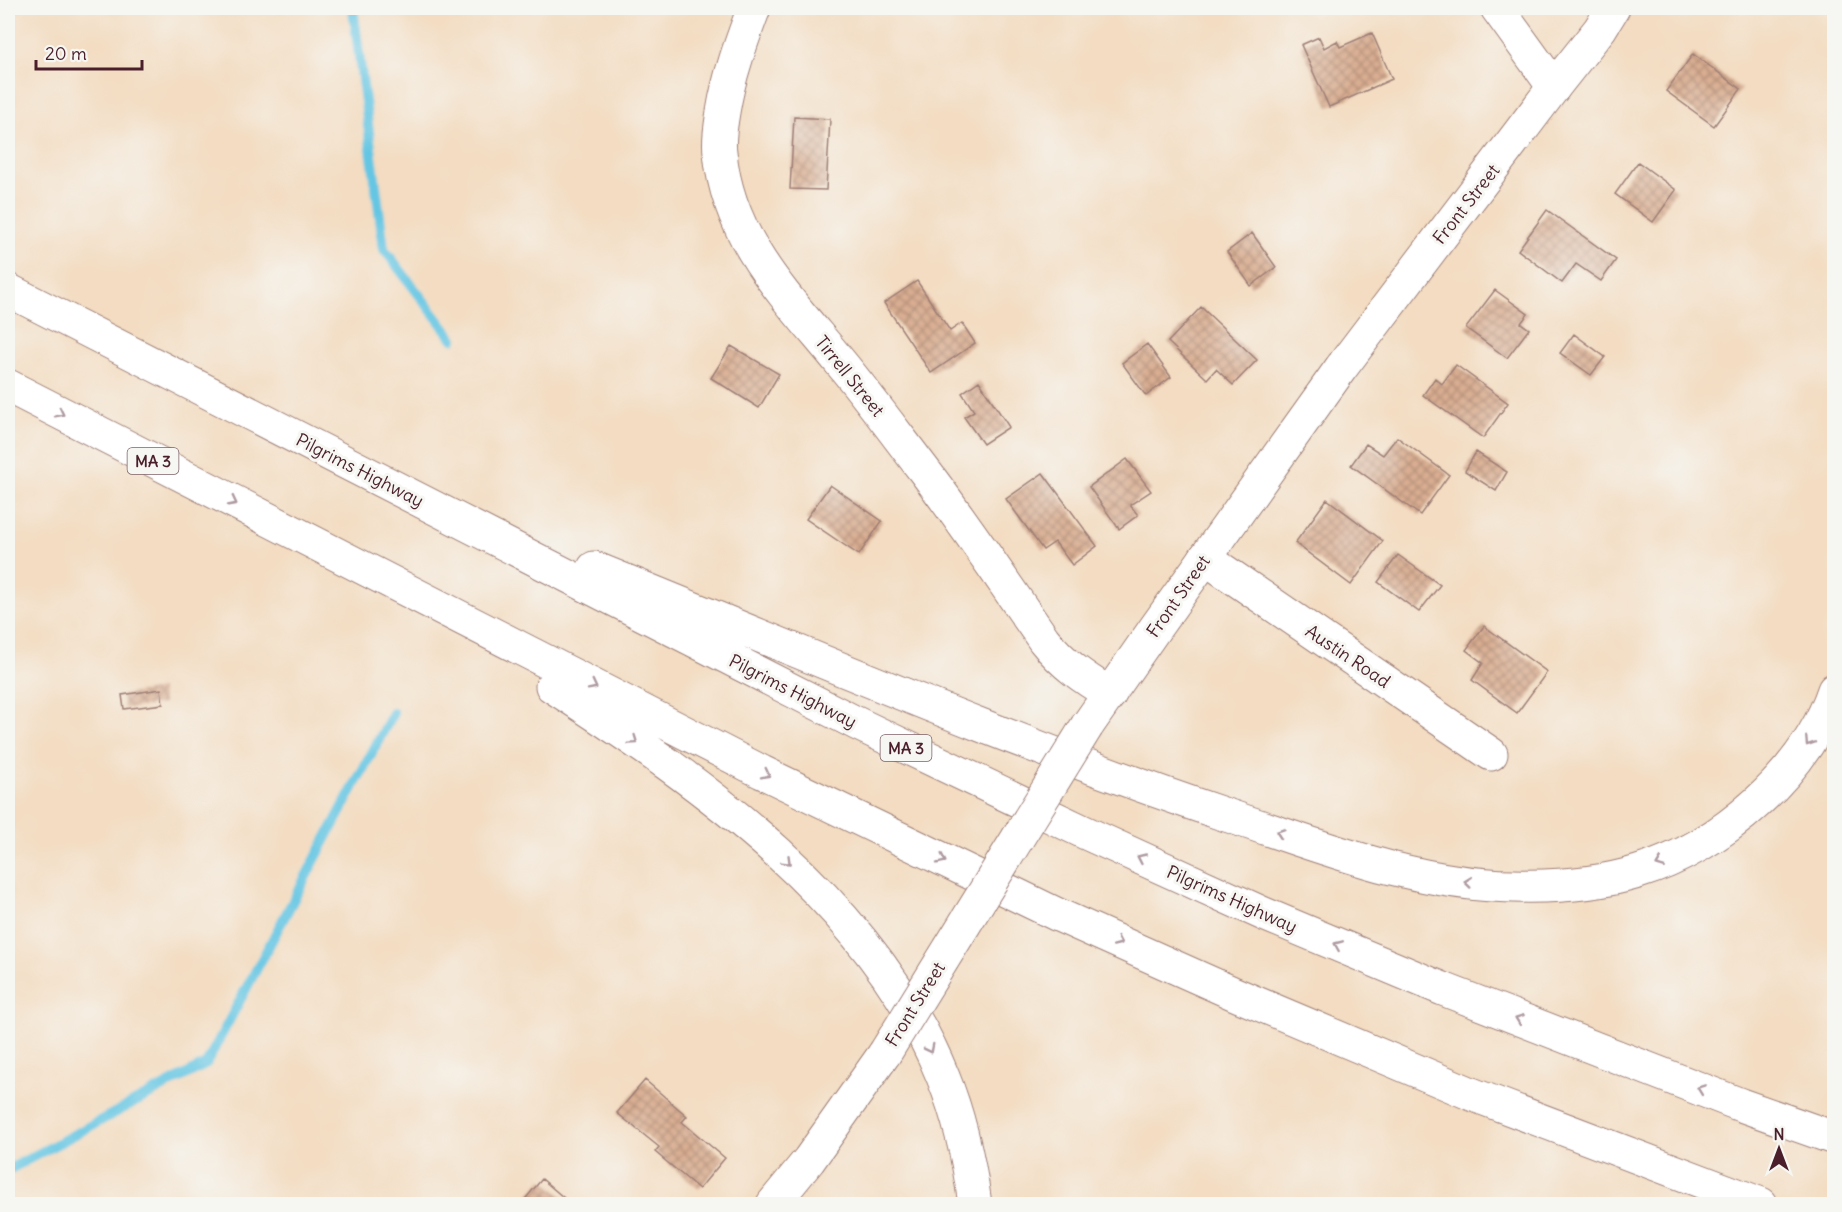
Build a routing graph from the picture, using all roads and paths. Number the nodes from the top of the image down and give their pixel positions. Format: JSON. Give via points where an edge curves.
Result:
{"nodes":[{"id":1,"x":754,"y":8,"type":"edge"},
{"id":2,"x":1497,"y":8,"type":"edge"},
{"id":3,"x":1613,"y":8,"type":"edge"},
{"id":4,"x":1554,"y":87,"type":"junction"},
{"id":5,"x":8,"y":290,"type":"edge"},
{"id":6,"x":8,"y":386,"type":"edge"},
{"id":7,"x":339,"y":459,"type":"junction"},
{"id":8,"x":298,"y":535,"type":"junction"},
{"id":9,"x":1205,"y":558,"type":"junction"},
{"id":10,"x":1834,"y":690,"type":"edge"},
{"id":11,"x":1110,"y":694,"type":"junction"},
{"id":12,"x":1491,"y":754,"type":"dead end"},
{"id":13,"x":1741,"y":1105,"type":"junction"},
{"id":14,"x":1834,"y":1133,"type":"edge"},
{"id":15,"x":1834,"y":1138,"type":"edge"},
{"id":16,"x":773,"y":1204,"type":"edge"},
{"id":17,"x":975,"y":1204,"type":"edge"},
{"id":18,"x":1761,"y":1204,"type":"edge"}],
"edges":[{"from":1,"to":11,"type":"main road","name":"Tirrell Street","via":[[732,68],[719,150],[728,196],[748,243],[788,300],[933,482],[1044,640],[1065,664]]},
{"from":2,"to":4,"type":"main road"},
{"from":3,"to":4,"type":"main road","name":"Front Street"},
{"from":4,"to":9,"type":"main road","name":"Front Street","via":[[1372,327]]},
{"from":5,"to":7,"type":"main road","name":"Pilgrims Highway","number":"MA 3"},
{"from":6,"to":8,"type":"main road","number":"MA 3","one_way":true},
{"from":10,"to":7,"type":"main road","one_way":true,"via":[[1815,732],[1774,785],[1739,817],[1665,863],[1636,873],[1572,884],[1512,886],[1449,880],[1348,856],[1057,755],[574,560]]},
{"from":13,"to":7,"type":"main road","name":"Pilgrims Highway","number":"MA 3","one_way":true,"via":[[1453,993],[1204,887],[866,728]]},
{"from":8,"to":17,"type":"main road","one_way":true,"via":[[421,604],[610,723],[743,822],[801,874],[879,965],[930,1048],[956,1112]]},
{"from":8,"to":18,"type":"main road","number":"MA 3","one_way":true,"via":[[771,777],[1065,919],[1474,1095]]},
{"from":9,"to":11,"type":"main road","name":"Front Street"},
{"from":9,"to":12,"type":"main road","name":"Austin Road"},
{"from":11,"to":16,"type":"main road","name":"Front Street","bridge":true,"via":[[885,1053]]},
{"from":13,"to":14,"type":"main road"},
{"from":13,"to":15,"type":"main road","name":"Pilgrims Highway","number":"MA 3"}]}
